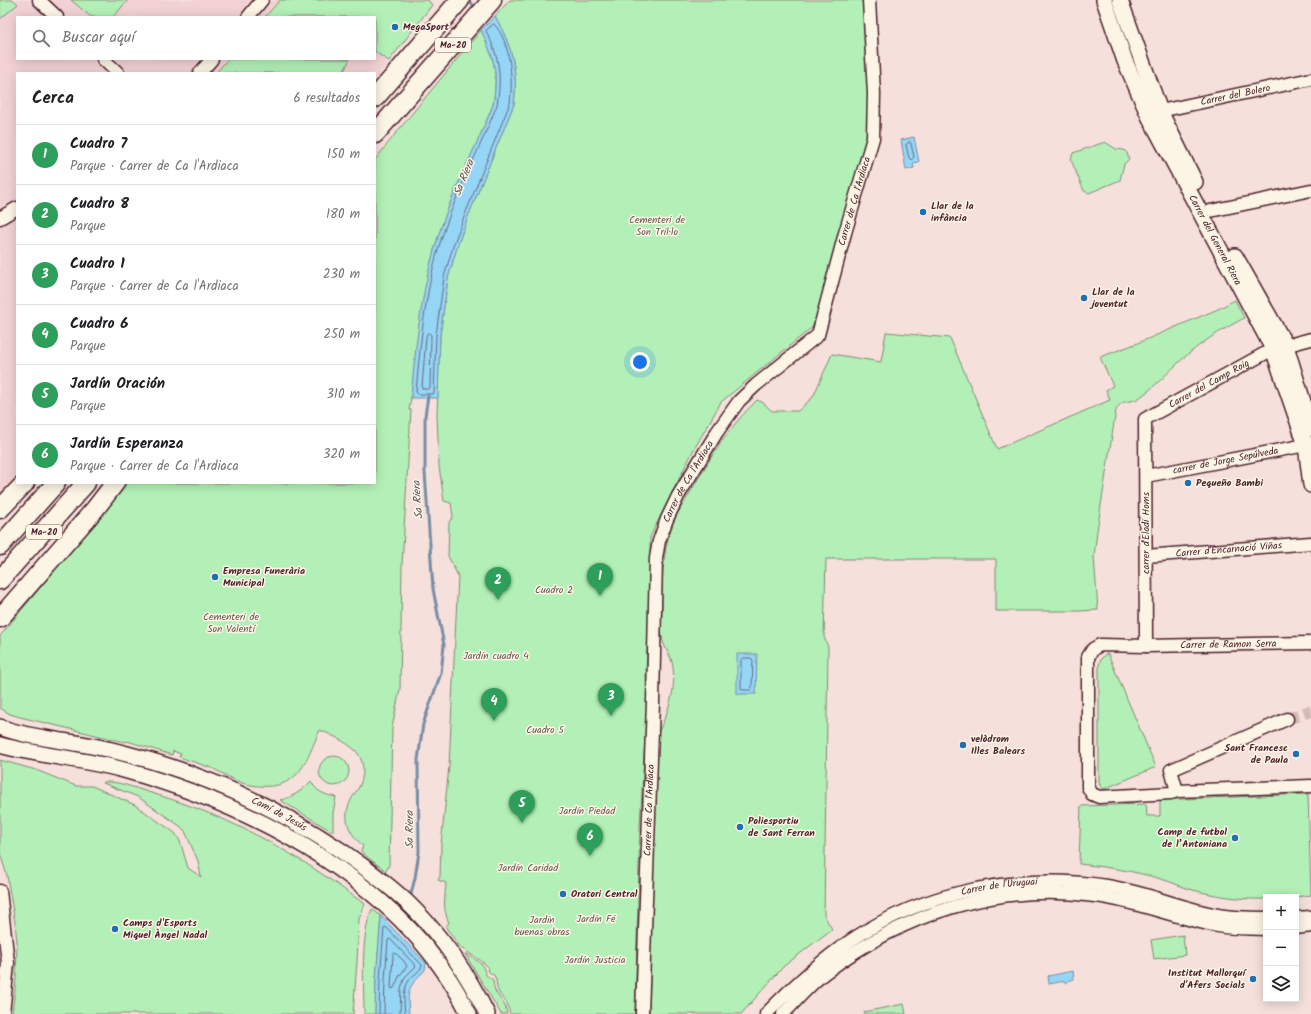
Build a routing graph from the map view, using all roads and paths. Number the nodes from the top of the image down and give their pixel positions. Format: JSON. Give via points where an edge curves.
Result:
{"nodes":[{"id":1,"x":39,"y":0,"type":"edge"},
{"id":2,"x":262,"y":0,"type":"edge"},
{"id":3,"x":460,"y":0,"type":"edge"},
{"id":4,"x":492,"y":0,"type":"edge"},
{"id":5,"x":868,"y":0,"type":"edge"},
{"id":6,"x":1111,"y":1,"type":"edge"},
{"id":7,"x":56,"y":16,"type":"edge"},
{"id":8,"x":249,"y":16,"type":"edge"},
{"id":9,"x":104,"y":60,"type":"edge"},
{"id":10,"x":211,"y":60,"type":"edge"},
{"id":11,"x":117,"y":72,"type":"edge"},
{"id":12,"x":201,"y":72,"type":"edge"},
{"id":13,"x":1311,"y":80,"type":"edge"},
{"id":14,"x":376,"y":97,"type":"edge"},
{"id":15,"x":1160,"y":111,"type":"junction"},
{"id":16,"x":376,"y":133,"type":"edge"},
{"id":17,"x":1311,"y":190,"type":"edge"},
{"id":18,"x":16,"y":209,"type":"edge"},
{"id":19,"x":1210,"y":212,"type":"junction"},
{"id":20,"x":0,"y":218,"type":"edge"},
{"id":21,"x":1311,"y":339,"type":"edge"},
{"id":22,"x":1280,"y":347,"type":"junction"},
{"id":23,"x":1146,"y":419,"type":"joint"},
{"id":24,"x":1311,"y":428,"type":"edge"},
{"id":25,"x":1306,"y":444,"type":"junction"},
{"id":26,"x":1146,"y":476,"type":"junction"},
{"id":27,"x":24,"y":484,"type":"edge"},
{"id":28,"x":55,"y":484,"type":"edge"},
{"id":29,"x":85,"y":484,"type":"edge"},
{"id":30,"x":114,"y":484,"type":"edge"},
{"id":31,"x":1311,"y":485,"type":"edge"},
{"id":32,"x":0,"y":509,"type":"edge"},
{"id":33,"x":1311,"y":543,"type":"edge"},
{"id":34,"x":0,"y":546,"type":"edge"},
{"id":35,"x":1146,"y":556,"type":"junction"},
{"id":36,"x":46,"y":566,"type":"junction"},
{"id":37,"x":0,"y":580,"type":"edge"},
{"id":38,"x":0,"y":618,"type":"edge"},
{"id":39,"x":0,"y":627,"type":"edge"},
{"id":40,"x":1311,"y":643,"type":"edge"},
{"id":41,"x":1146,"y":646,"type":"junction"},
{"id":42,"x":0,"y":718,"type":"edge"},
{"id":43,"x":1288,"y":719,"type":"tunnel mouth"},
{"id":44,"x":0,"y":727,"type":"edge"},
{"id":45,"x":0,"y":745,"type":"edge"},
{"id":46,"x":97,"y":747,"type":"junction"},
{"id":47,"x":1311,"y":786,"type":"edge"},
{"id":48,"x":1178,"y":791,"type":"junction"},
{"id":49,"x":0,"y":891,"type":"edge"},
{"id":50,"x":1311,"y":916,"type":"edge"},
{"id":51,"x":1263,"y":918,"type":"edge"},
{"id":52,"x":1299,"y":918,"type":"edge"},
{"id":53,"x":1311,"y":926,"type":"edge"},
{"id":54,"x":1299,"y":928,"type":"edge"},
{"id":55,"x":1263,"y":929,"type":"edge"},
{"id":56,"x":3,"y":1014,"type":"edge"},
{"id":57,"x":469,"y":1014,"type":"edge"},
{"id":58,"x":487,"y":1014,"type":"edge"},
{"id":59,"x":642,"y":1014,"type":"edge"},
{"id":60,"x":766,"y":1014,"type":"edge"},
{"id":61,"x":783,"y":1014,"type":"edge"}],
"edges":[{"from":1,"to":7,"type":"street"},
{"from":2,"to":8,"type":"street"},
{"from":3,"to":14,"type":"highway","number":"Ma-20"},
{"from":4,"to":16,"type":"highway","number":"Ma-20"},
{"from":5,"to":59,"type":"street","name":"Carrer de Ca l'Ardiaca","via":[[874,94],[873,138],[818,335],[739,401],[678,496],[659,541],[656,558]]},
{"from":6,"to":15,"type":"main road","name":"Carrer del General Riera"},
{"from":6,"to":22,"type":"main road","name":"Carrer del General Riera","via":[[1125,61],[1149,116]]},
{"from":9,"to":11,"type":"street"},
{"from":10,"to":12,"type":"street"},
{"from":13,"to":15,"type":"street","name":"Carrer del Bolero"},
{"from":15,"to":19,"type":"main road","name":"Carrer del General Riera"},
{"from":17,"to":19,"type":"street"},
{"from":18,"to":20,"type":"street"},
{"from":19,"to":22,"type":"main road","name":"Carrer del General Riera"},
{"from":21,"to":22,"type":"street","name":"Carrer del Camp Roig"},
{"from":22,"to":23,"type":"street","name":"Carrer del Camp Roig"},
{"from":22,"to":24,"type":"main road","name":"Carrer del General Riera"},
{"from":22,"to":25,"type":"main road","name":"Carrer del General Riera"},
{"from":23,"to":26,"type":"street","name":"carrer d'Eladi Homs"},
{"from":25,"to":26,"type":"street","name":"carrer de Jorge Sepúlveda"},
{"from":25,"to":31,"type":"main road","name":"Carrer del General Riera"},
{"from":26,"to":35,"type":"street","name":"carrer d'Eladi Homs"},
{"from":27,"to":32,"type":"highway"},
{"from":28,"to":34,"type":"highway","number":"Ma-20"},
{"from":29,"to":37,"type":"highway","number":"Ma-20"},
{"from":30,"to":36,"type":"highway"},
{"from":33,"to":35,"type":"street","name":"Carrer d'Encarnació Viñas"},
{"from":35,"to":41,"type":"street","name":"carrer d'Eladi Homs"},
{"from":36,"to":38,"type":"highway"},
{"from":36,"to":39,"type":"main road","via":[[33,589]]},
{"from":40,"to":41,"type":"street","name":"Carrer de Ramon Serra"},
{"from":41,"to":48,"type":"street","name":"Carrer de Ramon Serra","via":[[1100,645],[1093,649],[1088,657],[1088,787],[1092,794],[1099,797]]},
{"from":42,"to":46,"type":"main road"},
{"from":43,"to":48,"type":"street","via":[[1171,770]]},
{"from":44,"to":46,"type":"main road","name":"Camí de Jesús","via":[[27,735]]},
{"from":45,"to":57,"type":"main road","name":"Camí de Jesús","via":[[122,770],[222,804],[264,824],[343,872],[404,922],[430,951],[453,984]]},
{"from":46,"to":58,"type":"main road","name":"Camí de Jesús","via":[[198,776],[263,805],[323,839],[362,865],[387,884],[425,921],[457,961]]},
{"from":47,"to":48,"type":"street","name":"Carrer de Ramon Serra"},
{"from":49,"to":56,"type":"street","via":[[8,963]]},
{"from":50,"to":52,"type":"street"},
{"from":51,"to":60,"type":"street","name":"Carrer de l'Uruguai","via":[[1218,915],[1107,886],[1032,882],[987,887],[931,901],[868,930],[807,973]]},
{"from":53,"to":54,"type":"street"},
{"from":55,"to":61,"type":"street","name":"Carrer de l'Uruguai","via":[[1220,926],[1189,920],[1138,905],[1094,896],[1043,893],[993,898],[934,912],[876,938],[825,973]]}]}
